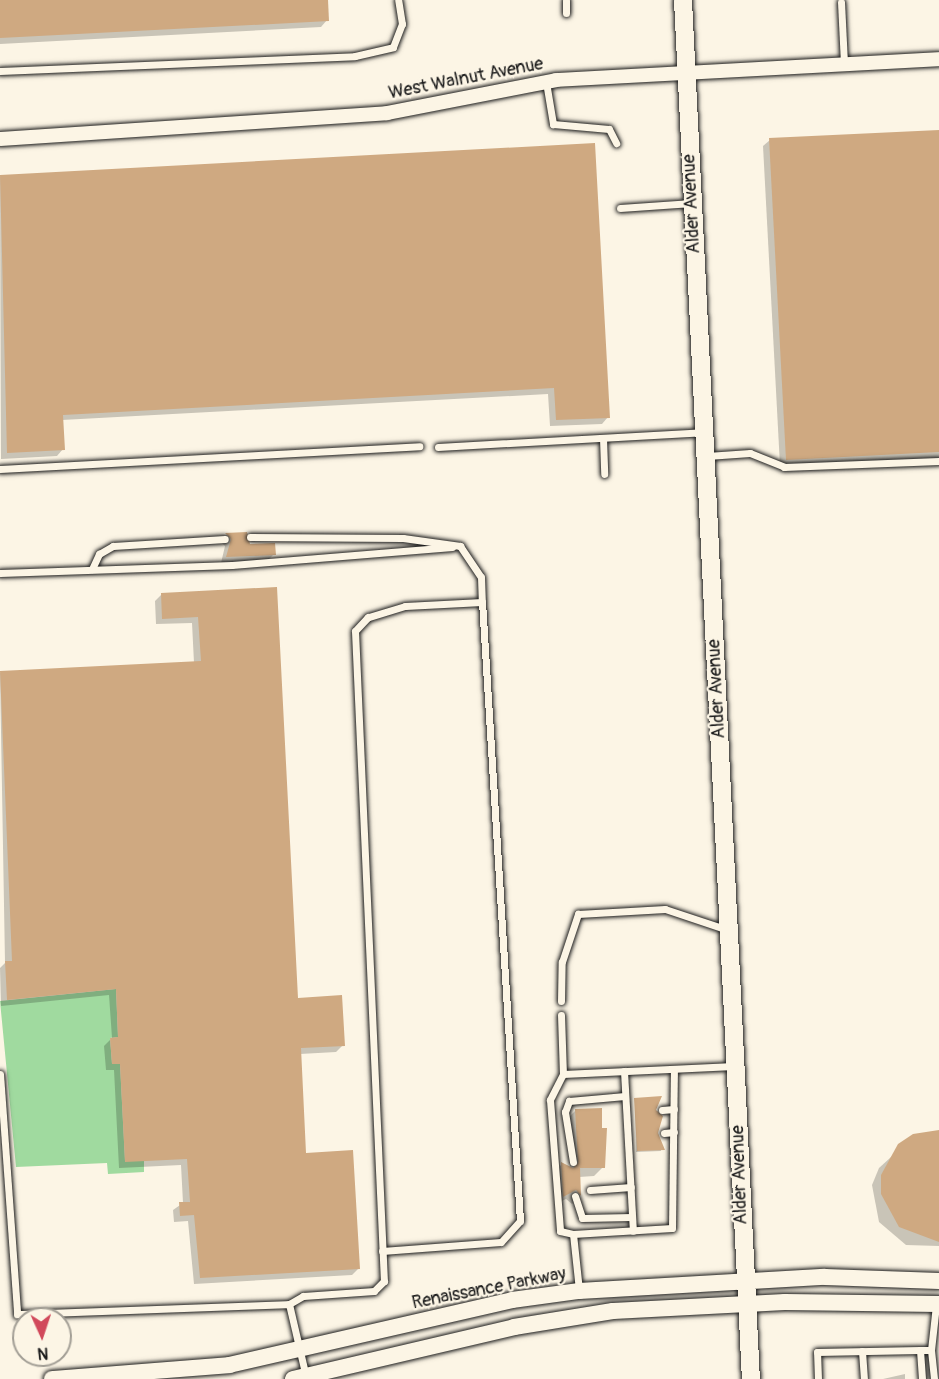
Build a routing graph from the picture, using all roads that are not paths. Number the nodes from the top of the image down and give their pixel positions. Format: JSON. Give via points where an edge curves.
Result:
{"nodes":[{"id":1,"x":398,"y":0,"type":"edge"},
{"id":2,"x":566,"y":0,"type":"edge"},
{"id":3,"x":683,"y":0,"type":"edge"},
{"id":4,"x":841,"y":2,"type":"dead end"},
{"id":5,"x":566,"y":13,"type":"dead end"},
{"id":6,"x":939,"y":59,"type":"edge"},
{"id":7,"x":844,"y":63,"type":"junction"},
{"id":8,"x":0,"y":71,"type":"edge"},
{"id":9,"x":685,"y":71,"type":"junction"},
{"id":10,"x":546,"y":82,"type":"junction"},
{"id":11,"x":0,"y":139,"type":"edge"},
{"id":12,"x":616,"y":143,"type":"dead end"},
{"id":13,"x":692,"y":203,"type":"junction"},
{"id":14,"x":620,"y":208,"type":"dead end"},
{"id":15,"x":703,"y":432,"type":"junction"},
{"id":16,"x":603,"y":438,"type":"junction"},
{"id":17,"x":419,"y":446,"type":"dead end"},
{"id":18,"x":438,"y":447,"type":"dead end"},
{"id":19,"x":704,"y":456,"type":"junction"},
{"id":20,"x":939,"y":461,"type":"edge"},
{"id":21,"x":0,"y":469,"type":"edge"},
{"id":22,"x":604,"y":474,"type":"dead end"},
{"id":23,"x":250,"y":537,"type":"dead end"},
{"id":24,"x":225,"y":539,"type":"dead end"},
{"id":25,"x":460,"y":546,"type":"junction"},
{"id":26,"x":92,"y":569,"type":"junction"},
{"id":27,"x":0,"y":573,"type":"edge"},
{"id":28,"x":482,"y":602,"type":"junction"},
{"id":29,"x":730,"y":931,"type":"junction"},
{"id":30,"x":561,"y":1001,"type":"dead end"},
{"id":31,"x":561,"y":1015,"type":"dead end"},
{"id":32,"x":736,"y":1065,"type":"junction"},
{"id":33,"x":674,"y":1069,"type":"junction"},
{"id":34,"x":624,"y":1071,"type":"junction"},
{"id":35,"x":0,"y":1074,"type":"edge"},
{"id":36,"x":564,"y":1074,"type":"junction"},
{"id":37,"x":625,"y":1096,"type":"junction"},
{"id":38,"x":674,"y":1109,"type":"junction"},
{"id":39,"x":662,"y":1110,"type":"dead end"},
{"id":40,"x":626,"y":1111,"type":"junction"},
{"id":41,"x":635,"y":1111,"type":"dead end"},
{"id":42,"x":674,"y":1132,"type":"junction"},
{"id":43,"x":664,"y":1133,"type":"dead end"},
{"id":44,"x":636,"y":1134,"type":"dead end"},
{"id":45,"x":628,"y":1135,"type":"junction"},
{"id":46,"x":573,"y":1162,"type":"dead end"},
{"id":47,"x":631,"y":1187,"type":"junction"},
{"id":48,"x":590,"y":1190,"type":"dead end"},
{"id":49,"x":575,"y":1196,"type":"dead end"},
{"id":50,"x":632,"y":1217,"type":"junction"},
{"id":51,"x":633,"y":1231,"type":"junction"},
{"id":52,"x":573,"y":1234,"type":"junction"},
{"id":53,"x":382,"y":1251,"type":"junction"},
{"id":54,"x":744,"y":1281,"type":"junction"},
{"id":55,"x":939,"y":1281,"type":"edge"},
{"id":56,"x":579,"y":1291,"type":"junction"},
{"id":57,"x":289,"y":1304,"type":"junction"},
{"id":58,"x":746,"y":1304,"type":"junction"},
{"id":59,"x":937,"y":1304,"type":"edge"},
{"id":60,"x":300,"y":1350,"type":"junction"},
{"id":61,"x":920,"y":1350,"type":"junction"},
{"id":62,"x":931,"y":1350,"type":"junction"},
{"id":63,"x":862,"y":1351,"type":"junction"},
{"id":64,"x":299,"y":1378,"type":"edge"},
{"id":65,"x":52,"y":1379,"type":"edge"},
{"id":66,"x":751,"y":1379,"type":"edge"},
{"id":67,"x":818,"y":1379,"type":"edge"},
{"id":68,"x":864,"y":1379,"type":"edge"},
{"id":69,"x":922,"y":1379,"type":"edge"},
{"id":70,"x":934,"y":1379,"type":"edge"}],
"edges":[{"from":1,"to":8,"type":"lane","via":[[402,24],[393,46],[326,57]]},
{"from":2,"to":5,"type":"lane"},
{"from":3,"to":9,"type":"main road","name":"Alder Avenue"},
{"from":4,"to":7,"type":"lane"},
{"from":6,"to":7,"type":"street","name":"West Walnut Avenue"},
{"from":7,"to":9,"type":"street","name":"West Walnut Avenue"},
{"from":9,"to":10,"type":"street","name":"West Walnut Avenue"},
{"from":9,"to":13,"type":"main road","name":"Alder Avenue"},
{"from":10,"to":11,"type":"street","name":"West Walnut Avenue","via":[[387,113]]},
{"from":10,"to":12,"type":"lane","via":[[553,124],[609,129]]},
{"from":13,"to":14,"type":"lane"},
{"from":13,"to":15,"type":"main road","name":"Alder Avenue"},
{"from":15,"to":16,"type":"lane"},
{"from":15,"to":19,"type":"main road","name":"Alder Avenue"},
{"from":16,"to":18,"type":"lane"},
{"from":16,"to":22,"type":"lane"},
{"from":17,"to":21,"type":"lane"},
{"from":19,"to":20,"type":"lane","via":[[750,453],[784,467]]},
{"from":19,"to":29,"type":"main road","name":"Alder Avenue"},
{"from":23,"to":25,"type":"lane","via":[[404,538]]},
{"from":24,"to":26,"type":"lane","via":[[113,546],[99,554]]},
{"from":25,"to":26,"type":"lane","via":[[403,555]]},
{"from":25,"to":28,"type":"lane","via":[[478,566]]},
{"from":26,"to":27,"type":"lane"},
{"from":28,"to":53,"type":"lane","via":[[405,606],[368,617],[355,631]]},
{"from":28,"to":53,"type":"lane","via":[[519,1221],[501,1242]]},
{"from":29,"to":30,"type":"lane","via":[[665,909],[578,914],[562,962]]},
{"from":29,"to":32,"type":"main road","name":"Alder Avenue"},
{"from":31,"to":36,"type":"lane"},
{"from":32,"to":33,"type":"lane"},
{"from":32,"to":54,"type":"main road","name":"Alder Avenue"},
{"from":33,"to":34,"type":"lane"},
{"from":33,"to":38,"type":"lane"},
{"from":34,"to":36,"type":"lane"},
{"from":34,"to":37,"type":"lane"},
{"from":35,"to":57,"type":"lane","via":[[16,1314]]},
{"from":36,"to":52,"type":"lane","via":[[550,1101],[550,1112],[560,1231]]},
{"from":37,"to":40,"type":"lane"},
{"from":37,"to":46,"type":"lane","via":[[569,1101],[565,1112]]},
{"from":38,"to":39,"type":"lane"},
{"from":38,"to":42,"type":"lane"},
{"from":40,"to":41,"type":"lane"},
{"from":40,"to":45,"type":"lane"},
{"from":42,"to":43,"type":"lane"},
{"from":42,"to":51,"type":"lane","via":[[672,1228]]},
{"from":44,"to":45,"type":"lane"},
{"from":45,"to":47,"type":"lane"},
{"from":47,"to":48,"type":"lane"},
{"from":47,"to":50,"type":"lane"},
{"from":49,"to":50,"type":"lane","via":[[582,1218]]},
{"from":50,"to":51,"type":"lane"},
{"from":51,"to":52,"type":"lane"},
{"from":52,"to":56,"type":"lane"},
{"from":53,"to":57,"type":"lane","via":[[381,1287],[303,1296]]},
{"from":54,"to":55,"type":"street","name":"Renaissance Parkway"},
{"from":54,"to":56,"type":"street","name":"Renaissance Parkway"},
{"from":54,"to":58,"type":"main road","name":"Alder Avenue"},
{"from":56,"to":60,"type":"street","name":"Renaissance Parkway","via":[[513,1300]]},
{"from":57,"to":60,"type":"lane"},
{"from":58,"to":59,"type":"street"},
{"from":58,"to":64,"type":"street","via":[[613,1311],[514,1327]]},
{"from":58,"to":66,"type":"main road","name":"Alder Avenue"},
{"from":59,"to":62,"type":"lane"},
{"from":60,"to":64,"type":"lane"},
{"from":60,"to":65,"type":"street","name":"Renaissance Parkway","via":[[229,1365]]},
{"from":61,"to":62,"type":"lane"},
{"from":61,"to":63,"type":"lane"},
{"from":61,"to":69,"type":"lane"},
{"from":62,"to":70,"type":"lane"},
{"from":63,"to":67,"type":"lane","via":[[817,1352]]},
{"from":63,"to":68,"type":"lane"}]}
